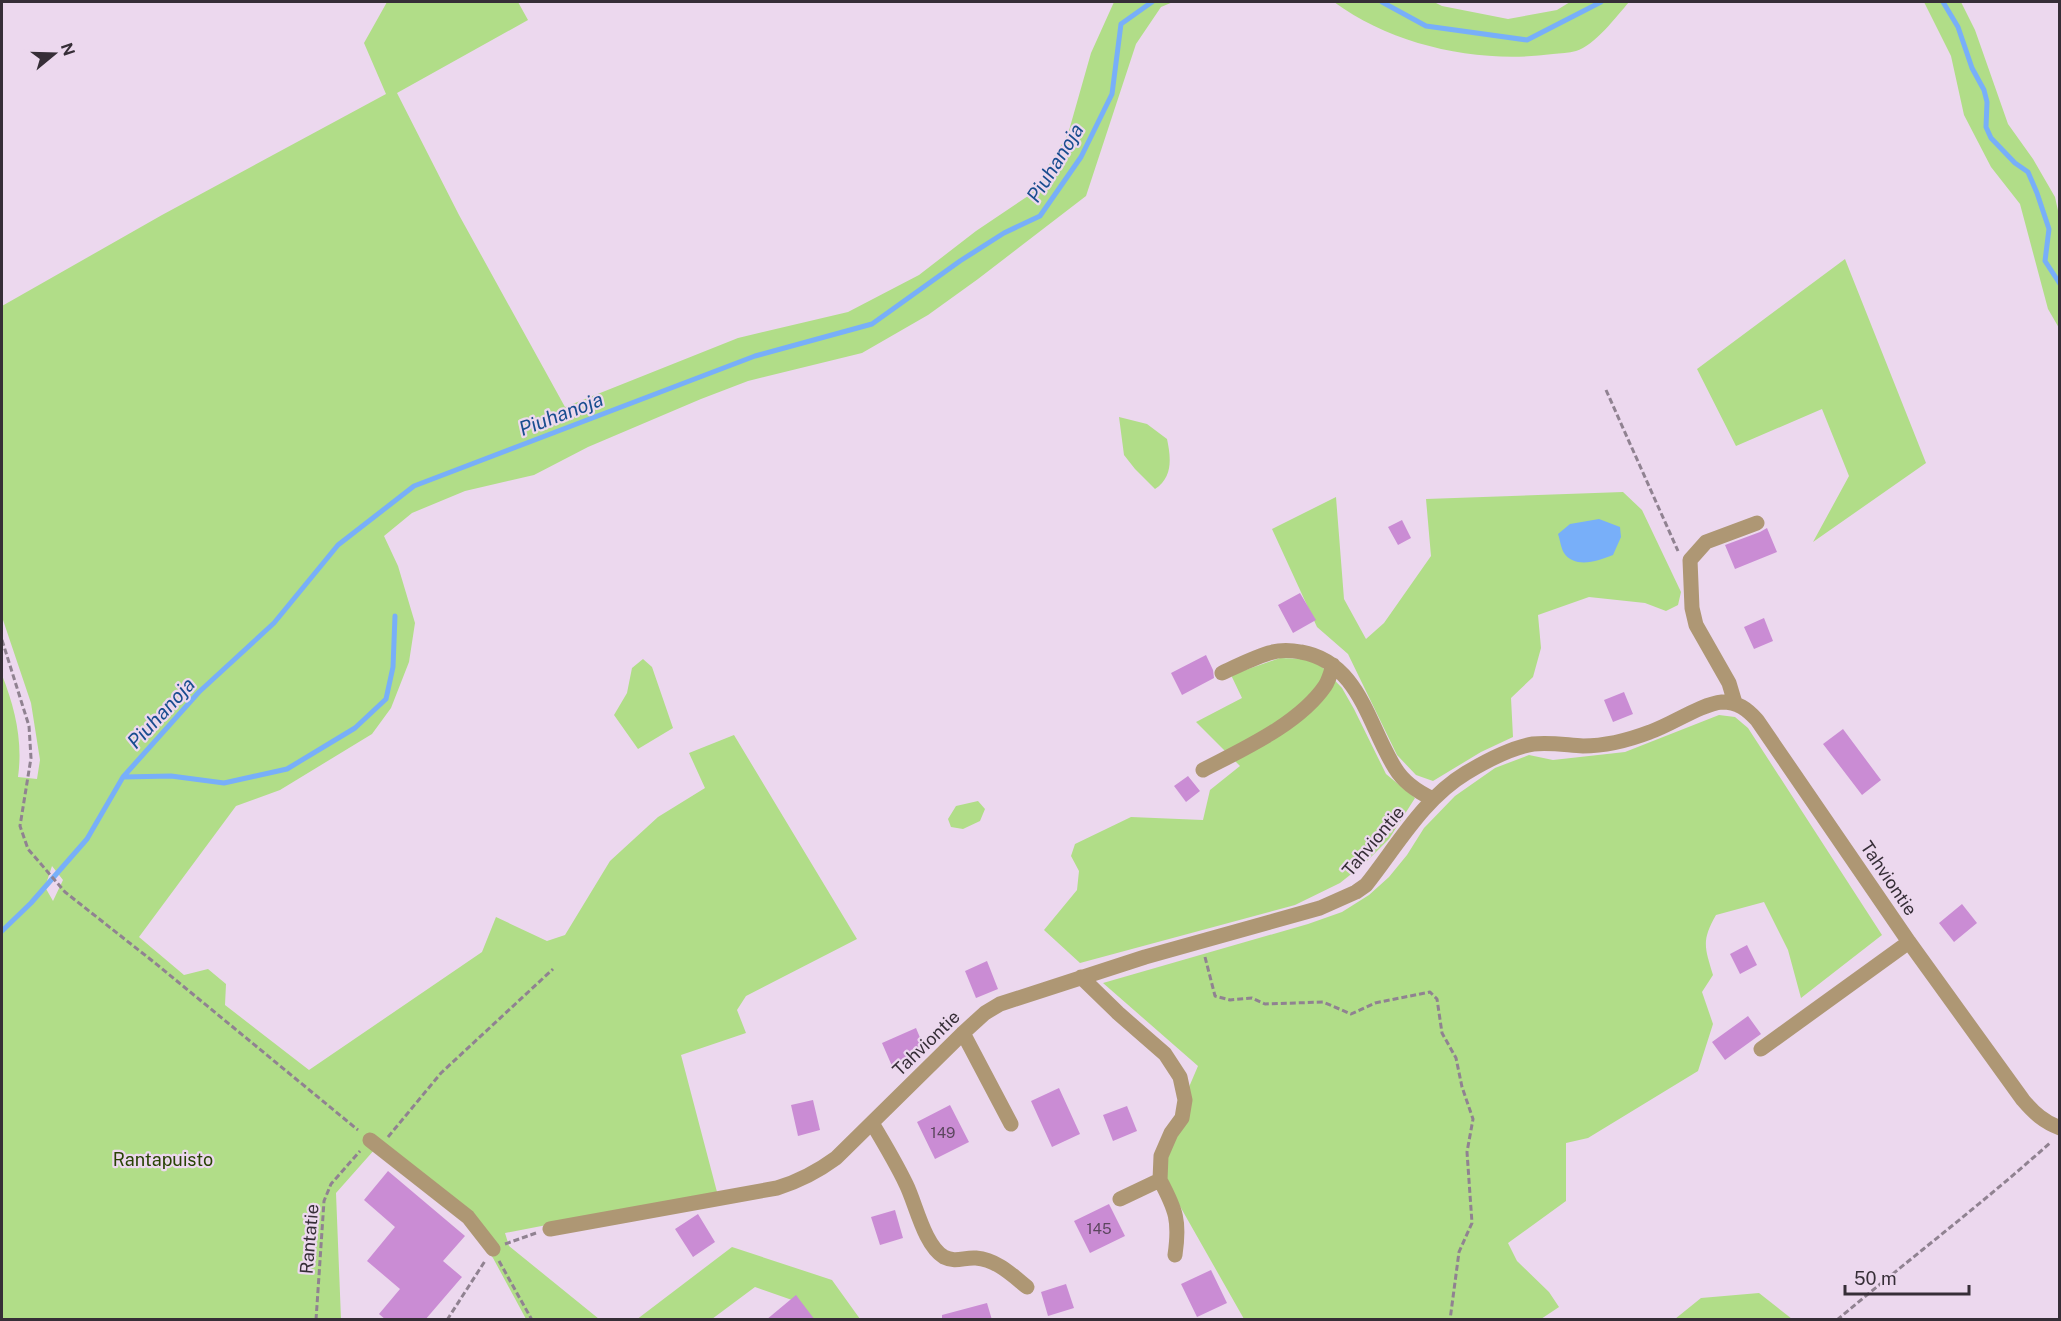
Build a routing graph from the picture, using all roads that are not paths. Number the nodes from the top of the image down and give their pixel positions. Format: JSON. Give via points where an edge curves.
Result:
{"nodes":[{"id":1,"x":1757,"y":523,"type":"dead end"},
{"id":2,"x":1333,"y":665,"type":"junction"},
{"id":3,"x":1222,"y":673,"type":"dead end"},
{"id":4,"x":1735,"y":703,"type":"junction"},
{"id":5,"x":1203,"y":770,"type":"dead end"},
{"id":6,"x":1433,"y":800,"type":"junction"},
{"id":7,"x":1909,"y":942,"type":"junction"},
{"id":8,"x":1081,"y":977,"type":"junction"},
{"id":9,"x":963,"y":1033,"type":"junction"},
{"id":10,"x":1761,"y":1049,"type":"dead end"},
{"id":11,"x":872,"y":1123,"type":"junction"},
{"id":12,"x":1011,"y":1124,"type":"dead end"},
{"id":13,"x":2060,"y":1128,"type":"edge"},
{"id":14,"x":375,"y":1144,"type":"road end"},
{"id":15,"x":1160,"y":1180,"type":"junction"},
{"id":16,"x":1120,"y":1199,"type":"dead end"},
{"id":17,"x":550,"y":1229,"type":"road end"},
{"id":18,"x":493,"y":1249,"type":"road end"},
{"id":19,"x":1174,"y":1255,"type":"dead end"},
{"id":20,"x":1027,"y":1287,"type":"dead end"}],
"edges":[{"from":1,"to":4,"type":"street","via":[[1706,542],[1690,560],[1696,626],[1729,683]]},
{"from":2,"to":3,"type":"street","via":[[1314,654],[1270,652]]},
{"from":2,"to":5,"type":"street","via":[[1313,702],[1269,735]]},
{"from":2,"to":6,"type":"street","via":[[1347,678],[1366,708],[1395,768],[1416,791]]},
{"from":4,"to":6,"type":"street","name":"Tahviontie","via":[[1720,702],[1652,732],[1603,745],[1554,742],[1509,751],[1465,773]]},
{"from":4,"to":7,"type":"street","name":"Tahviontie","via":[[1757,720]]},
{"from":6,"to":8,"type":"street","name":"Tahviontie","via":[[1366,885],[1356,892],[1309,911]]},
{"from":7,"to":10,"type":"street"},
{"from":7,"to":13,"type":"street","name":"Tahviontie","via":[[2023,1100],[2049,1124]]},
{"from":8,"to":9,"type":"street","name":"Tahviontie","via":[[1000,1004]]},
{"from":8,"to":15,"type":"street","via":[[1165,1054],[1180,1077],[1185,1100],[1182,1118],[1161,1156]]},
{"from":9,"to":11,"type":"street","name":"Tahviontie"},
{"from":9,"to":12,"type":"street"},
{"from":11,"to":17,"type":"street","name":"Tahviontie","via":[[836,1158],[799,1181]]},
{"from":11,"to":20,"type":"street","via":[[941,1255],[953,1261],[990,1260]]},
{"from":14,"to":18,"type":"street","via":[[468,1217]]},
{"from":15,"to":16,"type":"street"},
{"from":15,"to":19,"type":"street","via":[[1174,1205],[1178,1231]]}]}
